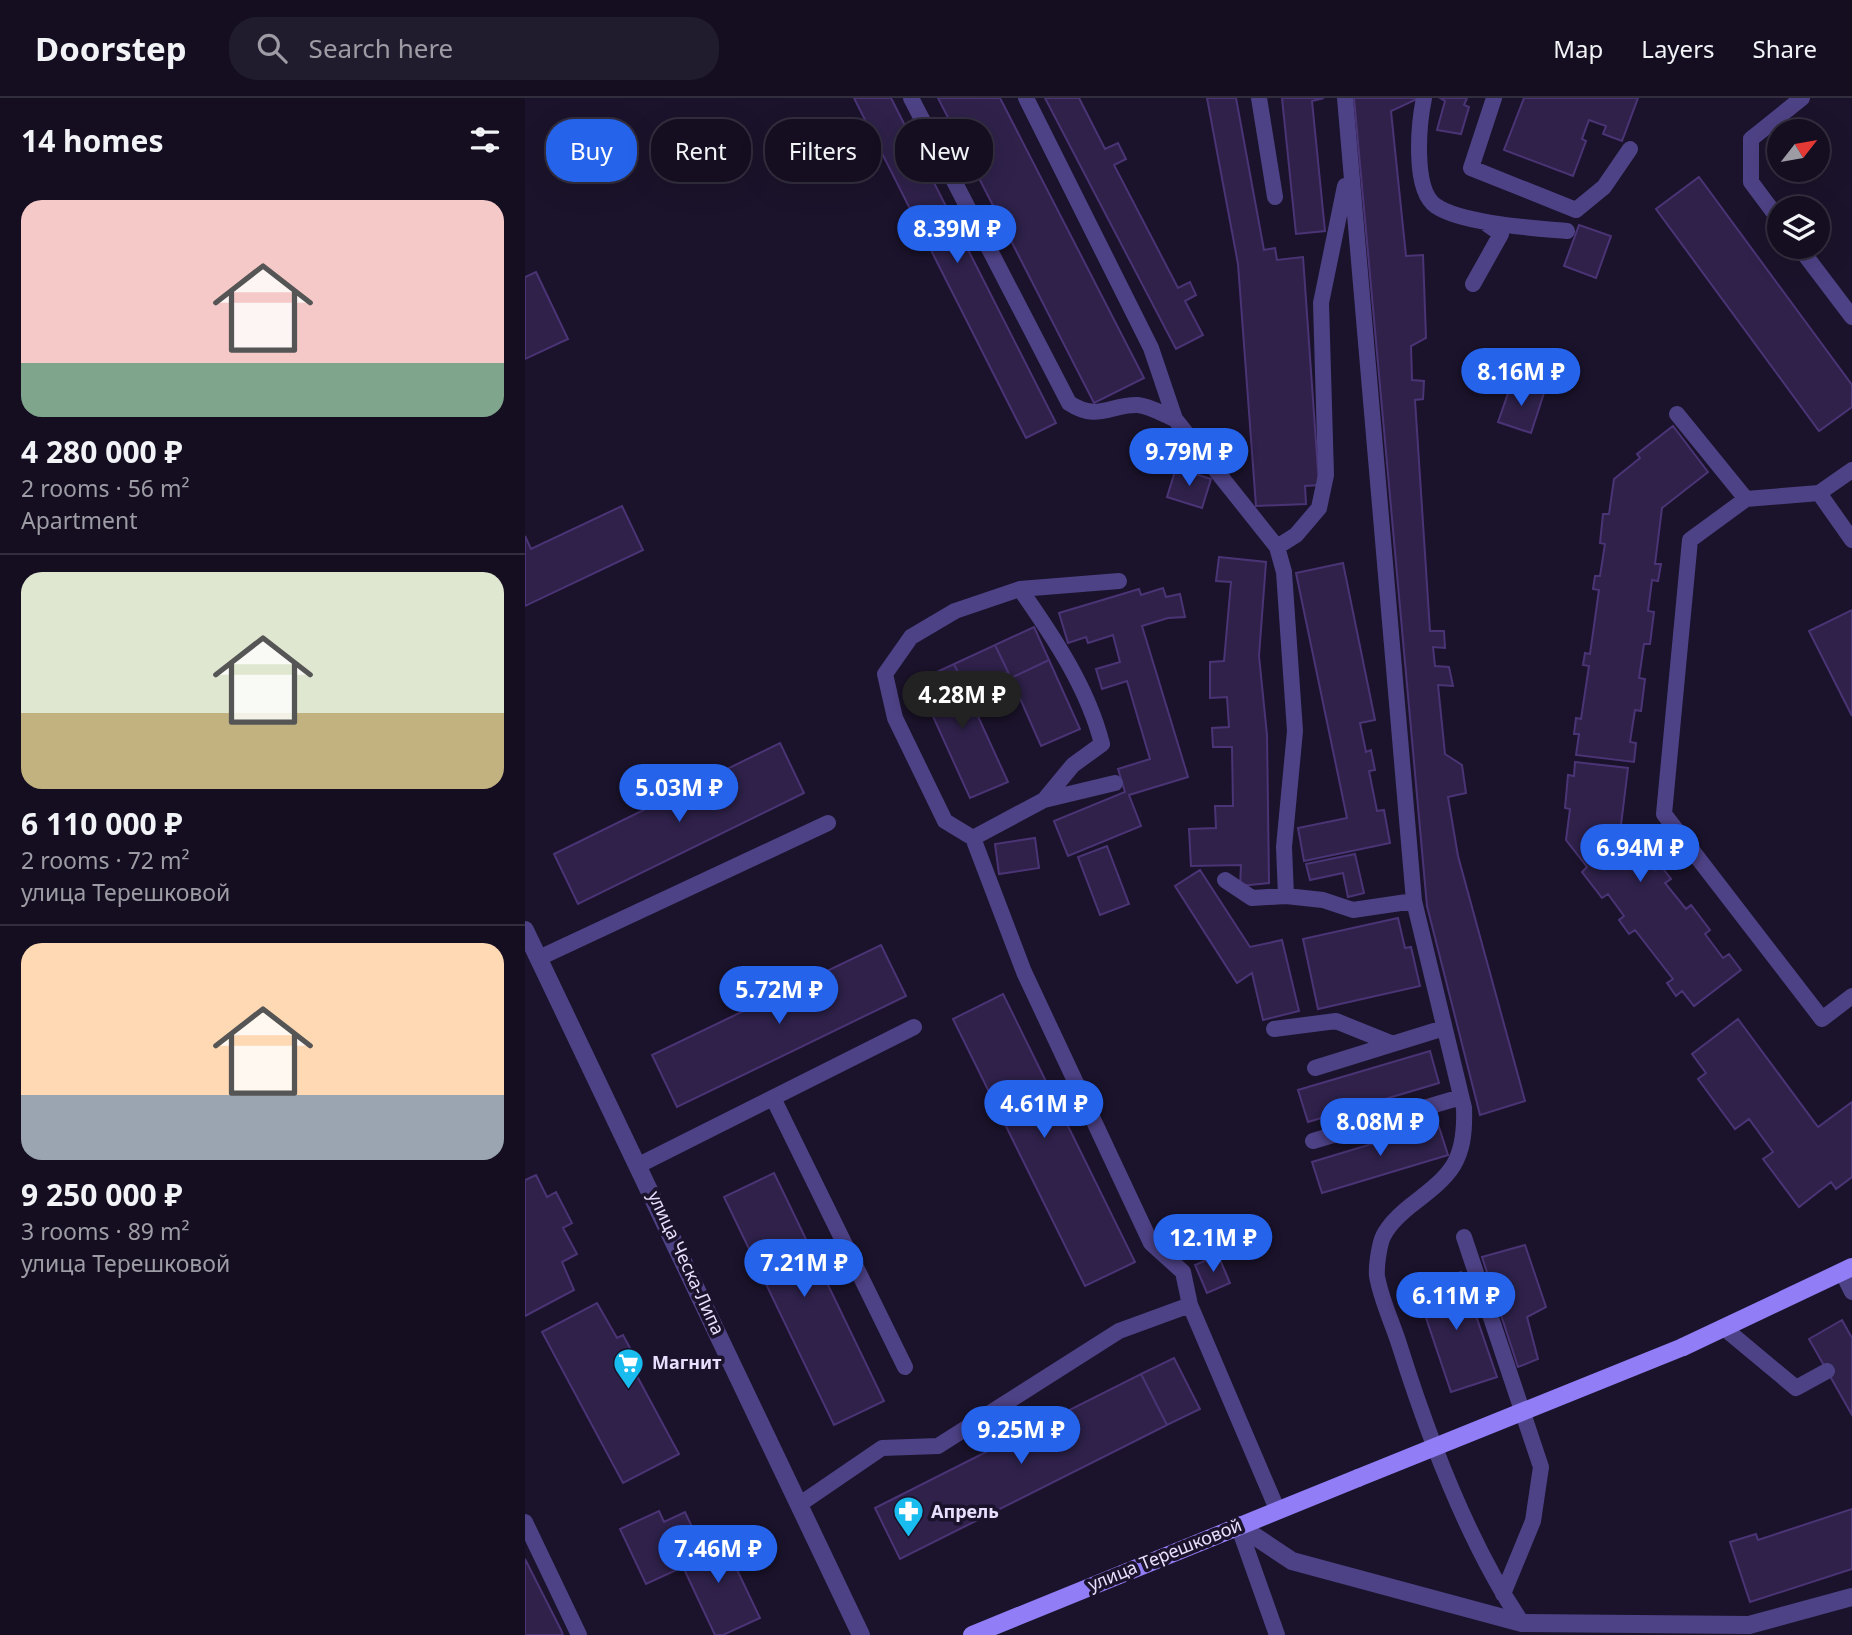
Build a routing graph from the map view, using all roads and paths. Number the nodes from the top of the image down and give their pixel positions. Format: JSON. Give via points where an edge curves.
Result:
{"nodes":[{"id":1,"x":911,"y":98,"type":"edge"},
{"id":2,"x":1026,"y":98,"type":"edge"},
{"id":3,"x":1259,"y":98,"type":"edge"},
{"id":4,"x":1345,"y":98,"type":"edge"},
{"id":5,"x":1424,"y":98,"type":"edge"},
{"id":6,"x":1494,"y":98,"type":"edge"},
{"id":7,"x":1803,"y":98,"type":"edge"},
{"id":8,"x":1630,"y":149,"type":"dead end"},
{"id":9,"x":1349,"y":159,"type":"junction"},
{"id":10,"x":1275,"y":197,"type":"dead end"},
{"id":11,"x":1767,"y":204,"type":"edge"},
{"id":12,"x":1483,"y":222,"type":"junction"},
{"id":13,"x":1567,"y":231,"type":"dead end"},
{"id":14,"x":1808,"y":259,"type":"edge"},
{"id":15,"x":1473,"y":284,"type":"dead end"},
{"id":16,"x":1852,"y":317,"type":"edge"},
{"id":17,"x":1677,"y":414,"type":"dead end"},
{"id":18,"x":1175,"y":419,"type":"junction"},
{"id":19,"x":1852,"y":470,"type":"edge"},
{"id":20,"x":1819,"y":493,"type":"junction"},
{"id":21,"x":1746,"y":499,"type":"junction"},
{"id":22,"x":1852,"y":540,"type":"edge"},
{"id":23,"x":1277,"y":547,"type":"junction"},
{"id":24,"x":1119,"y":581,"type":"dead end"},
{"id":25,"x":1020,"y":589,"type":"junction"},
{"id":26,"x":1115,"y":783,"type":"dead end"},
{"id":27,"x":1044,"y":800,"type":"junction"},
{"id":28,"x":828,"y":823,"type":"dead end"},
{"id":29,"x":973,"y":838,"type":"junction"},
{"id":30,"x":1225,"y":880,"type":"dead end"},
{"id":31,"x":1286,"y":896,"type":"junction"},
{"id":32,"x":1414,"y":901,"type":"junction"},
{"id":33,"x":525,"y":930,"type":"edge"},
{"id":34,"x":539,"y":958,"type":"junction"},
{"id":35,"x":1852,"y":996,"type":"edge"},
{"id":36,"x":914,"y":1027,"type":"dead end"},
{"id":37,"x":1444,"y":1028,"type":"junction"},
{"id":38,"x":1274,"y":1029,"type":"dead end"},
{"id":39,"x":1393,"y":1044,"type":"junction"},
{"id":40,"x":1315,"y":1068,"type":"dead end"},
{"id":41,"x":1461,"y":1097,"type":"junction"},
{"id":42,"x":773,"y":1098,"type":"junction"},
{"id":43,"x":1313,"y":1141,"type":"dead end"},
{"id":44,"x":639,"y":1165,"type":"junction"},
{"id":45,"x":1464,"y":1237,"type":"dead end"},
{"id":46,"x":1847,"y":1270,"type":"edge"},
{"id":47,"x":1852,"y":1292,"type":"edge"},
{"id":48,"x":1189,"y":1305,"type":"junction"},
{"id":49,"x":1724,"y":1328,"type":"junction"},
{"id":50,"x":905,"y":1367,"type":"dead end"},
{"id":51,"x":1827,"y":1371,"type":"dead end"},
{"id":52,"x":800,"y":1504,"type":"junction"},
{"id":53,"x":1277,"y":1509,"type":"junction"},
{"id":54,"x":525,"y":1522,"type":"edge"},
{"id":55,"x":1238,"y":1525,"type":"junction"},
{"id":56,"x":1503,"y":1594,"type":"junction"},
{"id":57,"x":1852,"y":1597,"type":"edge"},
{"id":58,"x":1522,"y":1623,"type":"junction"},
{"id":59,"x":1546,"y":1630,"type":"edge"},
{"id":60,"x":579,"y":1635,"type":"edge"},
{"id":61,"x":861,"y":1635,"type":"edge"},
{"id":62,"x":972,"y":1635,"type":"edge"},
{"id":63,"x":1277,"y":1635,"type":"edge"}],
"edges":[{"from":1,"to":18,"type":"lane","via":[[1069,403],[1081,411],[1099,413],[1139,405]]},
{"from":2,"to":18,"type":"lane","via":[[1151,348]]},
{"from":3,"to":10,"type":"lane"},
{"from":4,"to":9,"type":"lane"},
{"from":5,"to":12,"type":"lane","via":[[1417,133],[1426,195],[1436,206]]},
{"from":6,"to":8,"type":"lane","via":[[1471,168],[1576,210],[1604,187]]},
{"from":7,"to":11,"type":"lane","via":[[1751,139],[1751,182]]},
{"from":9,"to":23,"type":"lane","via":[[1321,303],[1326,475],[1319,508],[1296,535]]},
{"from":9,"to":32,"type":"lane"},
{"from":12,"to":13,"type":"lane"},
{"from":12,"to":15,"type":"lane","via":[[1501,234]]},
{"from":14,"to":16,"type":"lane"},
{"from":17,"to":21,"type":"lane"},
{"from":18,"to":23,"type":"lane"},
{"from":19,"to":20,"type":"lane"},
{"from":20,"to":21,"type":"lane"},
{"from":20,"to":22,"type":"lane"},
{"from":21,"to":35,"type":"lane","via":[[1690,540],[1664,814],[1822,1019]]},
{"from":23,"to":31,"type":"lane","via":[[1284,572],[1295,731],[1284,847]]},
{"from":24,"to":25,"type":"lane"},
{"from":25,"to":27,"type":"lane","via":[[1056,642],[1096,722],[1102,744],[1073,765]]},
{"from":25,"to":29,"type":"lane","via":[[955,611],[911,637],[885,674],[895,718],[945,821]]},
{"from":26,"to":27,"type":"lane"},
{"from":27,"to":29,"type":"lane"},
{"from":28,"to":34,"type":"lane"},
{"from":29,"to":48,"type":"lane","via":[[1024,972],[1151,1243],[1183,1272]]},
{"from":30,"to":31,"type":"lane","via":[[1252,898]]},
{"from":31,"to":32,"type":"lane","via":[[1323,900],[1353,910]]},
{"from":32,"to":37,"type":"lane"},
{"from":33,"to":34,"type":"street","name":"улица Ческа-Липа"},
{"from":34,"to":44,"type":"street","name":"улица Ческа-Липа"},
{"from":36,"to":42,"type":"lane"},
{"from":37,"to":39,"type":"lane"},
{"from":37,"to":41,"type":"lane"},
{"from":38,"to":39,"type":"lane","via":[[1336,1021]]},
{"from":39,"to":40,"type":"lane"},
{"from":41,"to":43,"type":"lane"},
{"from":41,"to":56,"type":"lane","via":[[1465,1133],[1461,1154],[1446,1178],[1395,1219],[1382,1239],[1377,1274],[1410,1378],[1462,1509]]},
{"from":42,"to":44,"type":"lane"},
{"from":42,"to":50,"type":"lane"},
{"from":44,"to":52,"type":"street","name":"улица Ческа-Липа"},
{"from":45,"to":56,"type":"lane","via":[[1541,1467],[1533,1521]]},
{"from":46,"to":47,"type":"lane"},
{"from":46,"to":49,"type":"main road","name":"улица Терешковой"},
{"from":48,"to":52,"type":"lane","via":[[1119,1331],[938,1446],[881,1448]]},
{"from":48,"to":53,"type":"lane"},
{"from":49,"to":51,"type":"lane","via":[[1796,1388]]},
{"from":49,"to":53,"type":"main road","name":"улица Терешковой","bridge":true},
{"from":52,"to":61,"type":"street","name":"улица Ческа-Липа"},
{"from":53,"to":55,"type":"main road","name":"улица Терешковой"},
{"from":54,"to":60,"type":"lane"},
{"from":55,"to":58,"type":"street","via":[[1292,1561]]},
{"from":55,"to":62,"type":"main road","name":"улица Терешковой"},
{"from":55,"to":63,"type":"lane"},
{"from":56,"to":58,"type":"lane"},
{"from":57,"to":59,"type":"street","via":[[1749,1625]]},
{"from":58,"to":59,"type":"street"}]}
